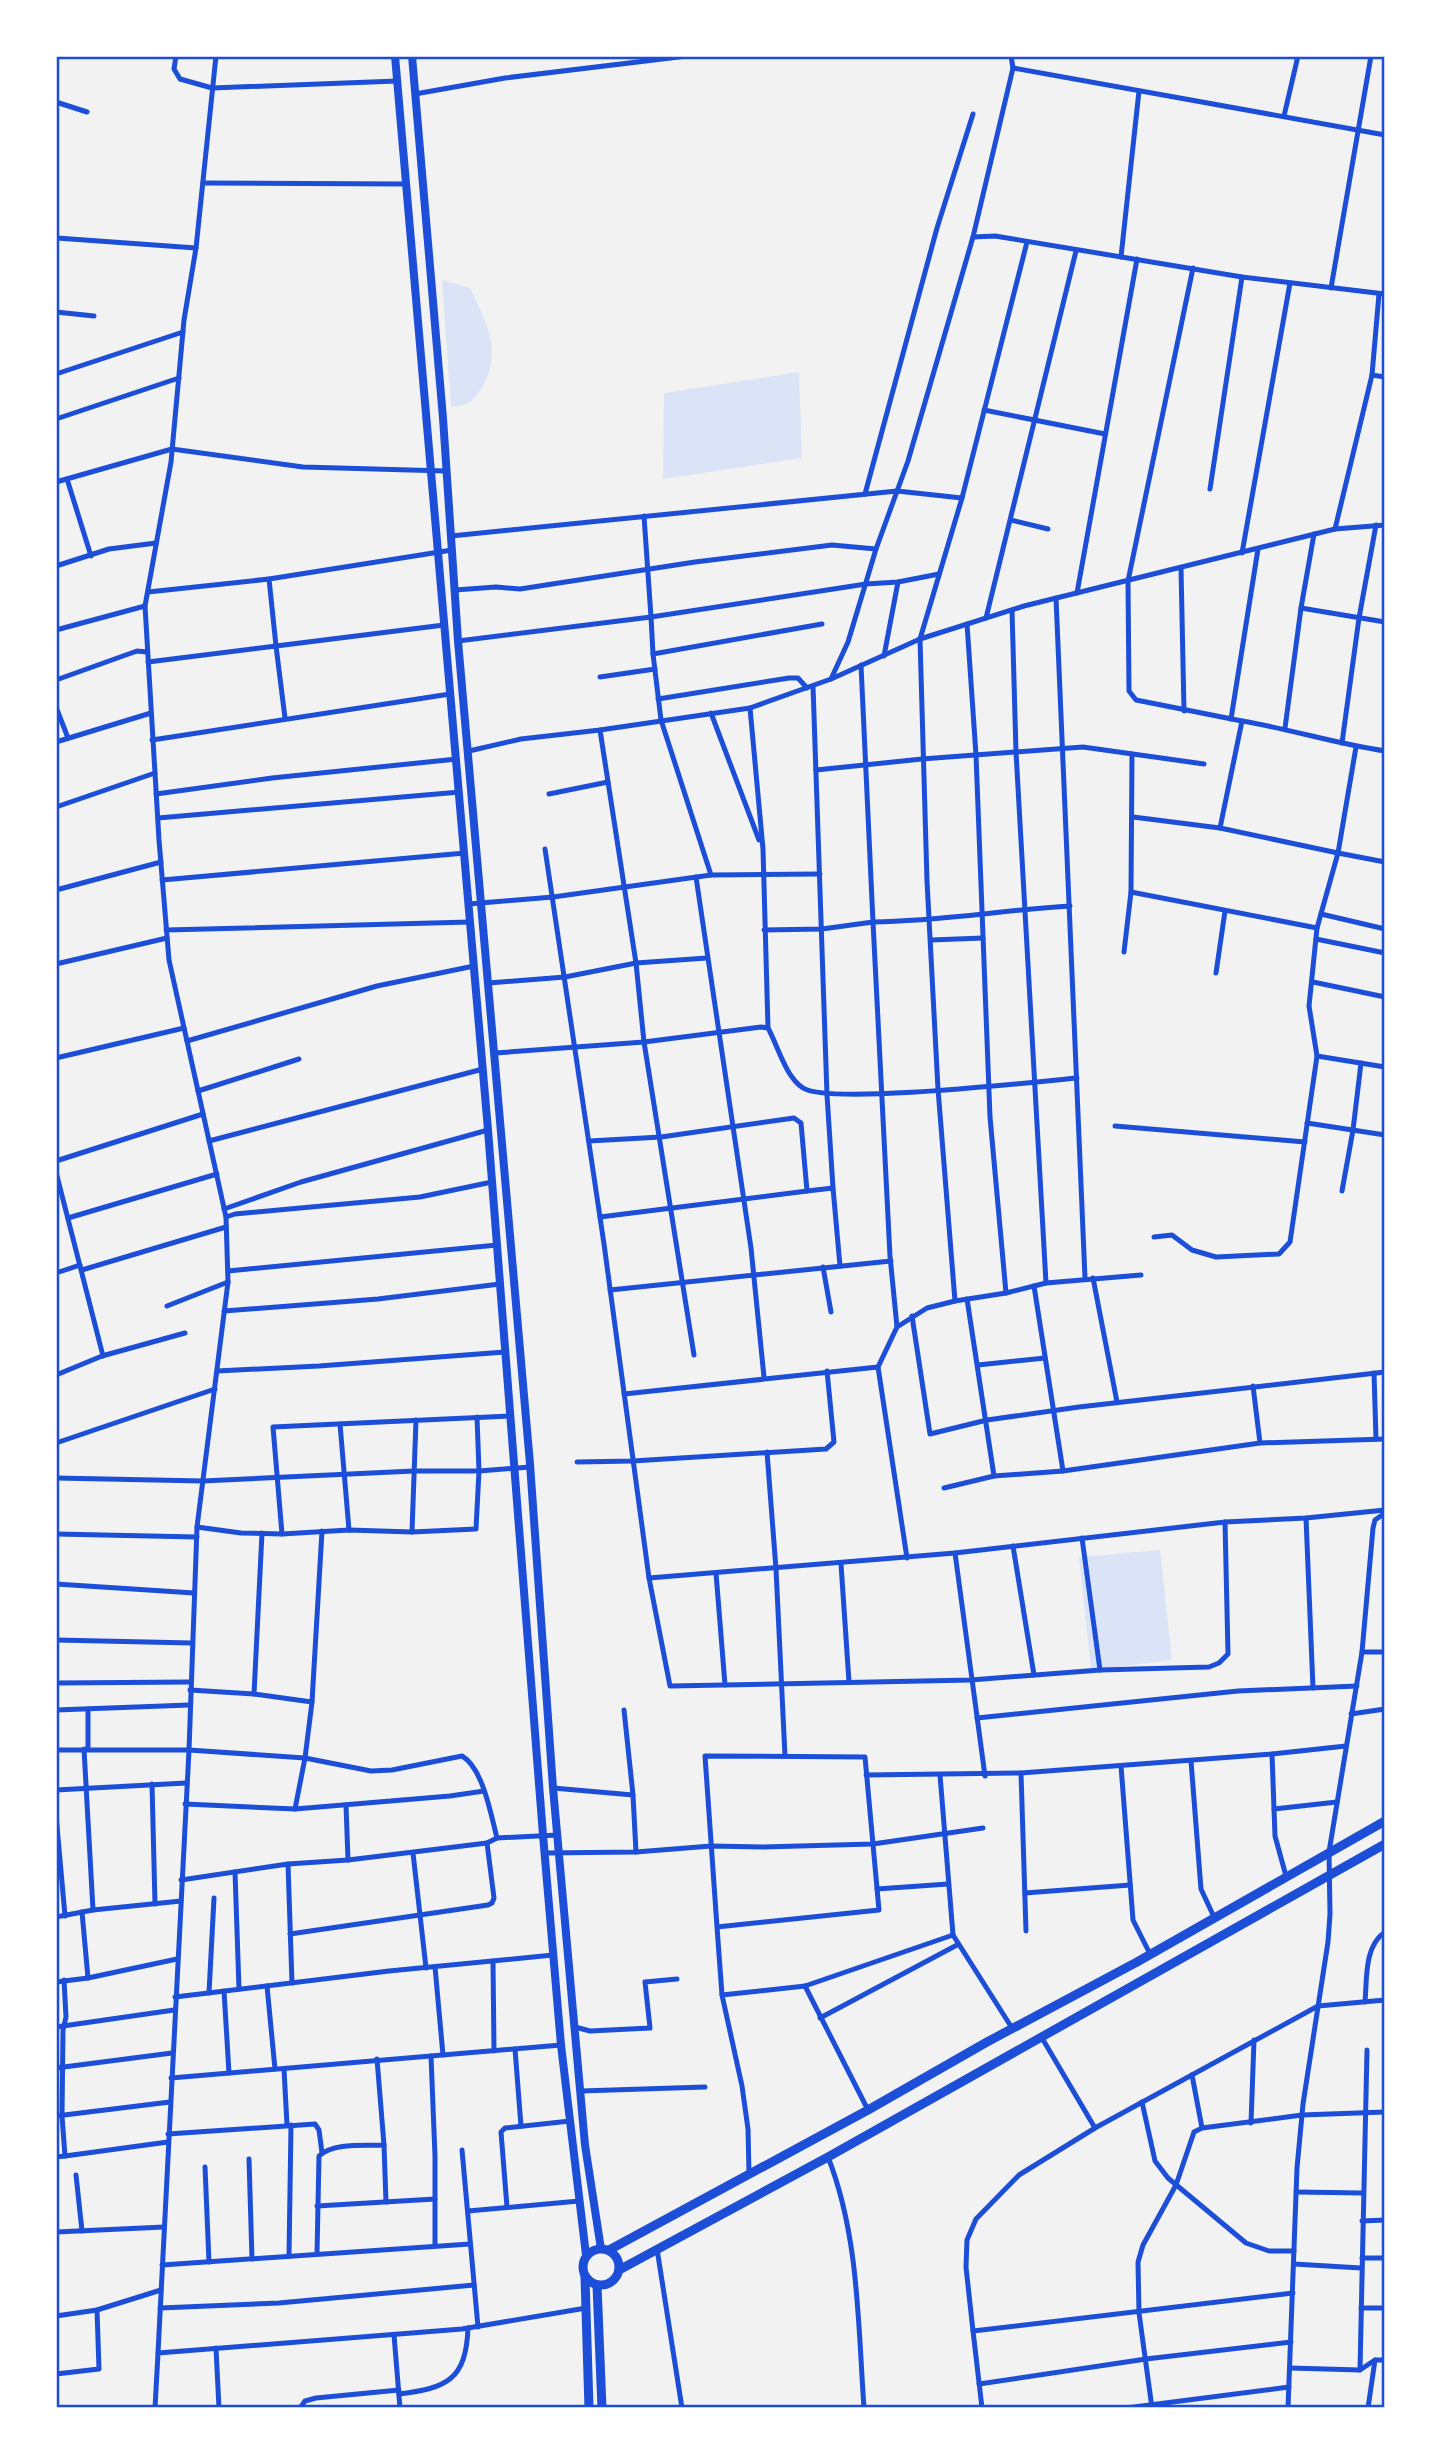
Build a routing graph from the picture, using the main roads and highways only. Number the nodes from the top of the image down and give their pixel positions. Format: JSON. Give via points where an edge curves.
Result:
{"nodes":[{"id":1,"x":396,"y":56,"type":"edge"},
{"id":2,"x":412,"y":60,"type":"edge"},
{"id":3,"x":1385,"y":1821,"type":"edge"},
{"id":4,"x":1385,"y":1844,"type":"edge"},
{"id":5,"x":605,"y":2249,"type":"junction"},
{"id":6,"x":586,"y":2255,"type":"junction"},
{"id":7,"x":619,"y":2270,"type":"junction"},
{"id":8,"x":585,"y":2277,"type":"junction"},
{"id":9,"x":597,"y":2285,"type":"junction"},
{"id":10,"x":589,"y":2408,"type":"edge"},
{"id":11,"x":602,"y":2408,"type":"edge"}],
"edges":[{"from":1,"to":6,"type":"main road","via":[[483,1069],[544,1853]]},
{"from":2,"to":5,"type":"main road","via":[[553,1788],[585,2145]]},
{"from":3,"to":5,"type":"highway","via":[[868,2110]]},
{"from":4,"to":7,"type":"highway"},
{"from":5,"to":6,"type":"highway"},
{"from":5,"to":7,"type":"highway","via":[[619,2262]]},
{"from":6,"to":8,"type":"highway"},
{"from":7,"to":9,"type":"highway","via":[[611,2282]]},
{"from":8,"to":9,"type":"highway"},
{"from":8,"to":10,"type":"highway"},
{"from":9,"to":11,"type":"highway"}]}
